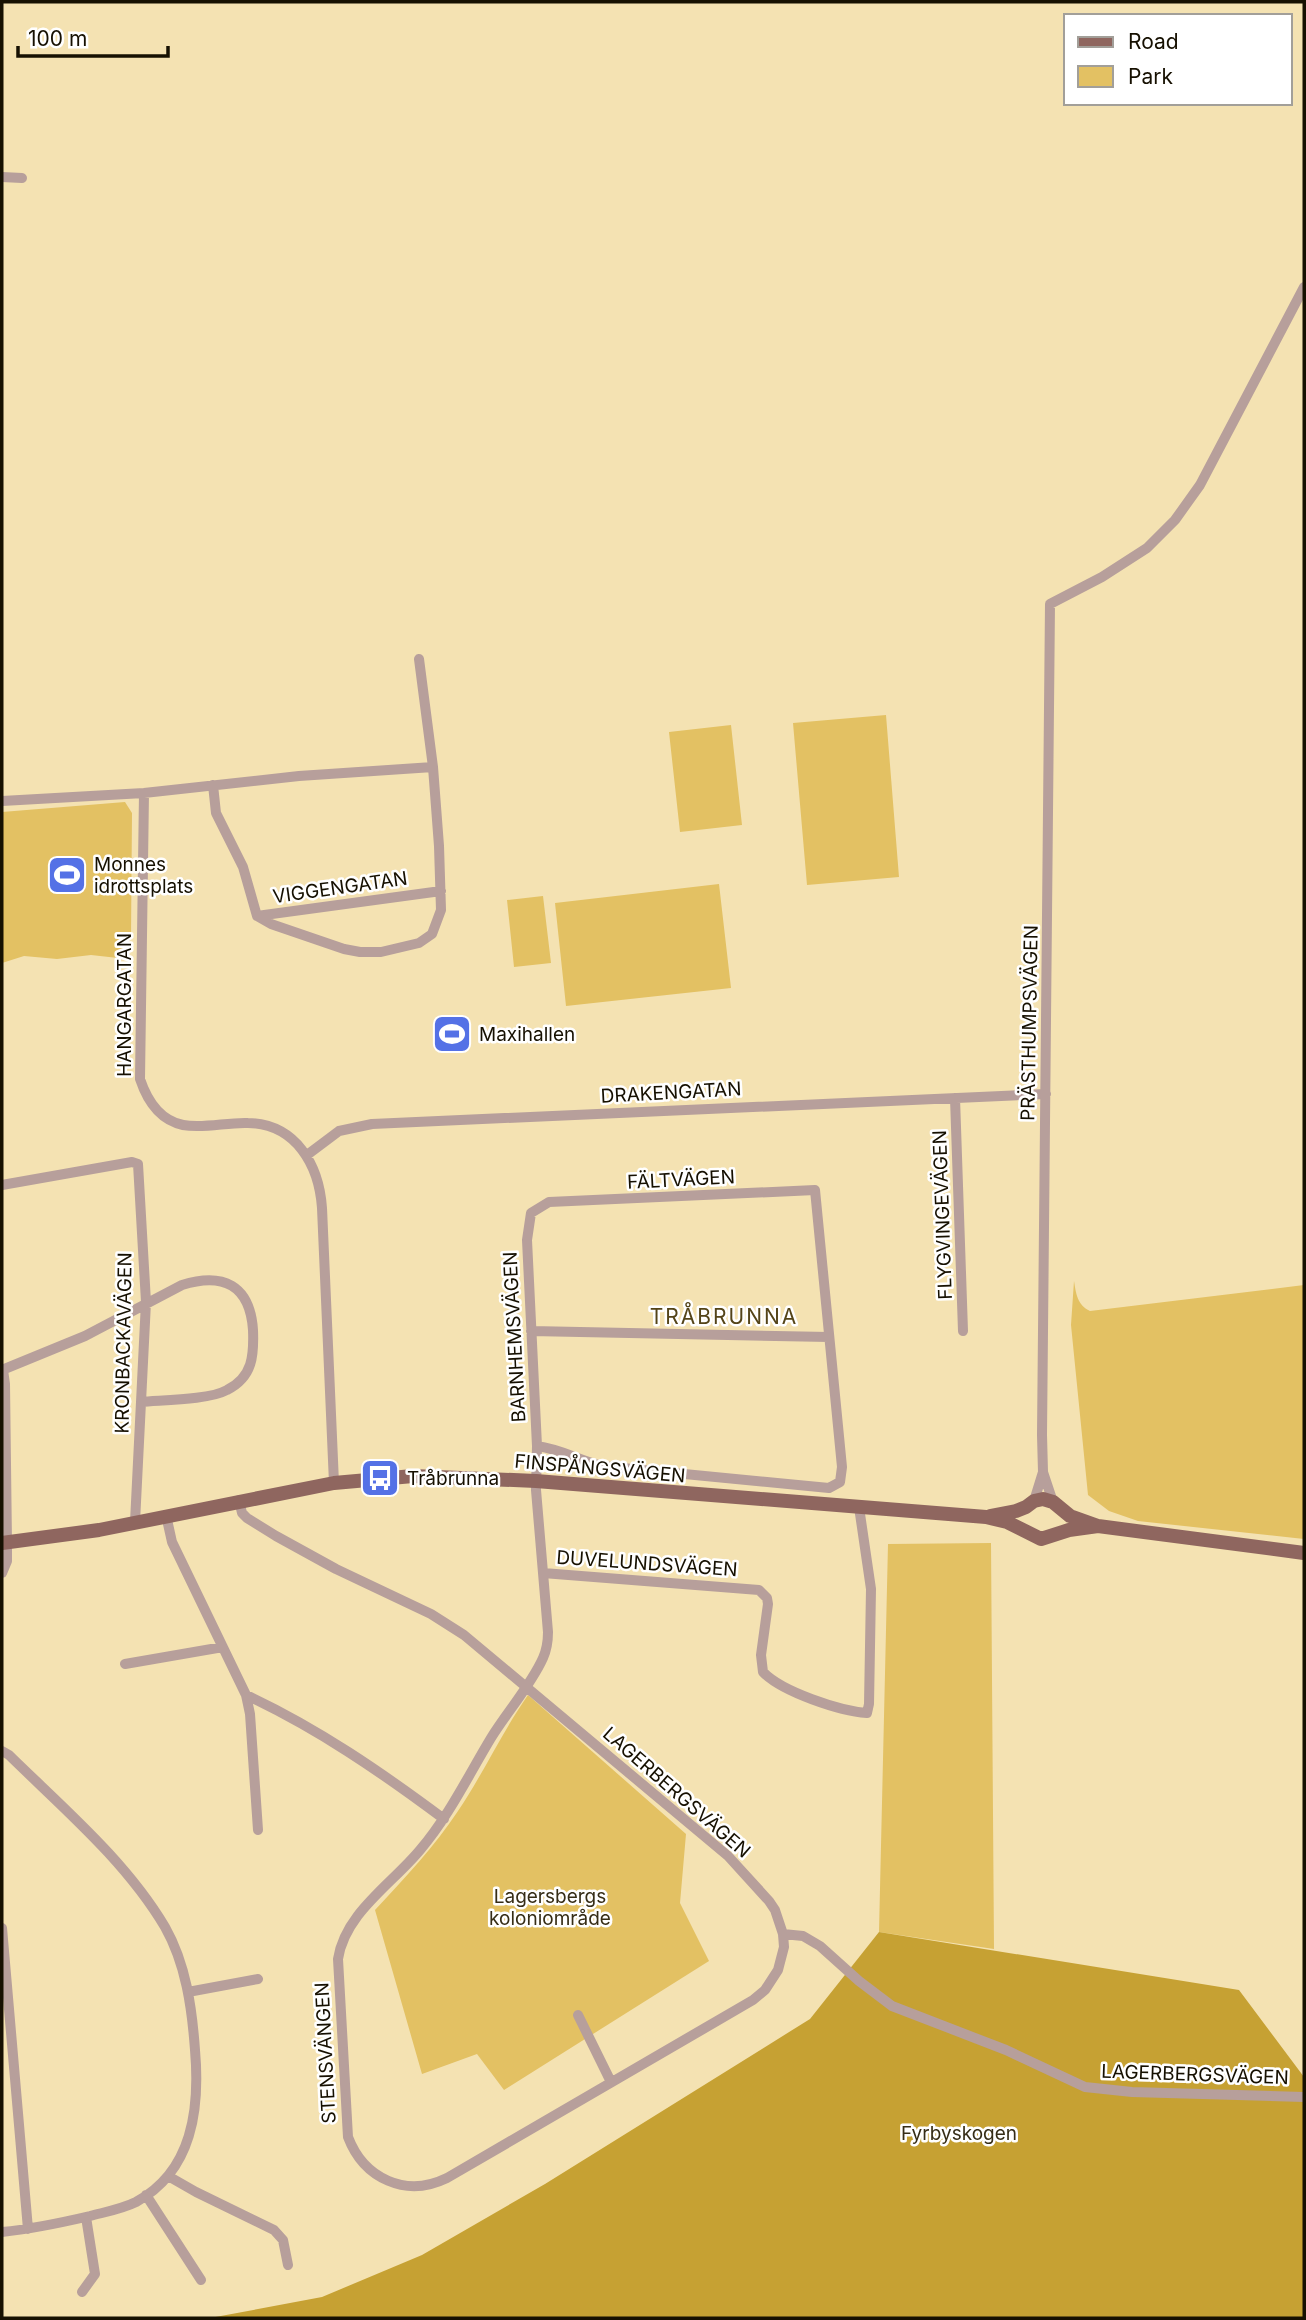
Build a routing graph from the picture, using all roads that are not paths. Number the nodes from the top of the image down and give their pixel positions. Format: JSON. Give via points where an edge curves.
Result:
{"nodes":[{"id":1,"x":2,"y":177,"type":"edge"},
{"id":2,"x":22,"y":178,"type":"dead end"},
{"id":3,"x":1304,"y":287,"type":"edge"},
{"id":4,"x":419,"y":659,"type":"dead end"},
{"id":5,"x":433,"y":767,"type":"junction"},
{"id":6,"x":213,"y":785,"type":"junction"},
{"id":7,"x":144,"y":793,"type":"junction"},
{"id":8,"x":2,"y":801,"type":"edge"},
{"id":9,"x":441,"y":891,"type":"junction"},
{"id":10,"x":257,"y":916,"type":"junction"},
{"id":11,"x":1046,"y":1094,"type":"junction"},
{"id":12,"x":955,"y":1097,"type":"junction"},
{"id":13,"x":307,"y":1154,"type":"junction"},
{"id":14,"x":2,"y":1185,"type":"edge"},
{"id":15,"x":549,"y":1202,"type":"joint"},
{"id":16,"x":146,"y":1303,"type":"junction"},
{"id":17,"x":531,"y":1331,"type":"junction"},
{"id":18,"x":963,"y":1331,"type":"dead end"},
{"id":19,"x":829,"y":1337,"type":"junction"},
{"id":20,"x":2,"y":1370,"type":"edge"},
{"id":21,"x":141,"y":1402,"type":"junction"},
{"id":22,"x":537,"y":1447,"type":"junction"},
{"id":23,"x":1043,"y":1472,"type":"junction"},
{"id":24,"x":536,"y":1481,"type":"junction"},
{"id":25,"x":334,"y":1483,"type":"junction"},
{"id":26,"x":239,"y":1500,"type":"junction"},
{"id":27,"x":1030,"y":1504,"type":"junction"},
{"id":28,"x":1057,"y":1506,"type":"junction"},
{"id":29,"x":859,"y":1507,"type":"junction"},
{"id":30,"x":166,"y":1515,"type":"junction"},
{"id":31,"x":986,"y":1517,"type":"junction"},
{"id":32,"x":135,"y":1522,"type":"junction"},
{"id":33,"x":1098,"y":1526,"type":"junction"},
{"id":34,"x":1027,"y":1531,"type":"junction"},
{"id":35,"x":1056,"y":1534,"type":"junction"},
{"id":36,"x":4,"y":1544,"type":"edge"},
{"id":37,"x":1304,"y":1553,"type":"edge"},
{"id":38,"x":2,"y":1573,"type":"edge"},
{"id":39,"x":543,"y":1573,"type":"junction"},
{"id":40,"x":223,"y":1647,"type":"junction"},
{"id":41,"x":125,"y":1664,"type":"dead end"},
{"id":42,"x":526,"y":1685,"type":"junction"},
{"id":43,"x":246,"y":1695,"type":"junction"},
{"id":44,"x":2,"y":1751,"type":"edge"},
{"id":45,"x":443,"y":1819,"type":"junction"},
{"id":46,"x":258,"y":1830,"type":"dead end"},
{"id":47,"x":2,"y":1928,"type":"edge"},
{"id":48,"x":783,"y":1934,"type":"junction"},
{"id":49,"x":258,"y":1979,"type":"dead end"},
{"id":50,"x":188,"y":1992,"type":"junction"},
{"id":51,"x":578,"y":2015,"type":"dead end"},
{"id":52,"x":611,"y":2082,"type":"junction"},
{"id":53,"x":1304,"y":2096,"type":"edge"},
{"id":54,"x":168,"y":2176,"type":"junction"},
{"id":55,"x":146,"y":2195,"type":"junction"},
{"id":56,"x":86,"y":2217,"type":"junction"},
{"id":57,"x":29,"y":2229,"type":"junction"},
{"id":58,"x":2,"y":2232,"type":"edge"},
{"id":59,"x":288,"y":2265,"type":"dead end"},
{"id":60,"x":201,"y":2280,"type":"dead end"},
{"id":61,"x":82,"y":2292,"type":"dead end"}],
"edges":[{"from":1,"to":2,"type":"street"},
{"from":3,"to":11,"type":"street","name":"PRÄSTHUMPSVÄGEN","via":[[1200,485],[1175,520],[1147,548],[1050,604]]},
{"from":4,"to":5,"type":"street"},
{"from":5,"to":6,"type":"street"},
{"from":5,"to":9,"type":"street"},
{"from":6,"to":7,"type":"street"},
{"from":6,"to":10,"type":"street","name":"VIGGENGATAN","via":[[216,813],[243,867]]},
{"from":7,"to":8,"type":"street"},
{"from":7,"to":13,"type":"street","name":"HANGARGATAN","via":[[139,1064],[145,1094],[153,1107],[181,1124],[262,1124],[283,1132]]},
{"from":9,"to":10,"type":"street","name":"VIGGENGATAN"},
{"from":9,"to":10,"type":"street","via":[[442,910],[432,934],[418,943],[381,952],[344,949]]},
{"from":11,"to":12,"type":"street","name":"DRAKENGATAN"},
{"from":11,"to":23,"type":"street","name":"PRÄSTHUMPSVÄGEN"},
{"from":12,"to":13,"type":"street","name":"DRAKENGATAN","via":[[372,1124],[339,1131]]},
{"from":12,"to":18,"type":"street","name":"FLYGVINGEVÄGEN"},
{"from":13,"to":25,"type":"street","name":"HANGARGATAN","via":[[319,1181],[322,1208]]},
{"from":14,"to":16,"type":"street","name":"KRONBACKAVÄGEN","via":[[138,1164]]},
{"from":15,"to":17,"type":"street","name":"BARNHEMSVÄGEN","via":[[531,1213],[527,1240]]},
{"from":15,"to":19,"type":"street","name":"FÄLTVÄGEN","via":[[815,1190]]},
{"from":16,"to":20,"type":"street","via":[[85,1336]]},
{"from":16,"to":21,"type":"street","name":"KRONBACKAVÄGEN"},
{"from":16,"to":21,"type":"street","via":[[196,1280],[231,1284],[250,1308],[254,1354],[243,1378],[222,1393]]},
{"from":17,"to":19,"type":"street"},
{"from":17,"to":22,"type":"street","name":"BARNHEMSVÄGEN"},
{"from":19,"to":22,"type":"street","via":[[842,1467],[840,1482],[829,1488],[602,1466]]},
{"from":20,"to":36,"type":"street"},
{"from":21,"to":32,"type":"street","name":"KRONBACKAVÄGEN"},
{"from":22,"to":24,"type":"street","name":"BARNHEMSVÄGEN"},
{"from":23,"to":27,"type":"street","name":"PRÄSTHUMPSVÄGEN"},
{"from":23,"to":28,"type":"street","name":"PRÄSTHUMPSVÄGEN"},
{"from":24,"to":25,"type":"main road","name":"FINSPÅNGSVÄGEN","via":[[413,1476]]},
{"from":24,"to":29,"type":"main road","name":"FINSPÅNGSVÄGEN"},
{"from":24,"to":39,"type":"street","name":"STENSVÄNGEN"},
{"from":25,"to":26,"type":"main road","name":"FINSPÅNGSVÄGEN"},
{"from":26,"to":30,"type":"main road","name":"FINSPÅNGSVÄGEN"},
{"from":26,"to":42,"type":"street","name":"LAGERBERGSVÄGEN","via":[[242,1513],[254,1522],[312,1557],[431,1614]]},
{"from":27,"to":28,"type":"main road","name":"FINSPÅNGSVÄGEN","via":[[1044,1499]]},
{"from":27,"to":31,"type":"main road","name":"FINSPÅNGSVÄGEN"},
{"from":27,"to":34,"type":"main road","via":[[1023,1517]]},
{"from":28,"to":33,"type":"main road","name":"FINSPÅNGSVÄGEN"},
{"from":28,"to":35,"type":"main road","via":[[1063,1520]]},
{"from":29,"to":31,"type":"main road","name":"FINSPÅNGSVÄGEN"},
{"from":29,"to":39,"type":"street","name":"DUVELUNDSVÄGEN","via":[[871,1588],[867,1713],[829,1705],[763,1672],[768,1604],[759,1591]]},
{"from":30,"to":32,"type":"main road","name":"FINSPÅNGSVÄGEN"},
{"from":30,"to":40,"type":"street","via":[[173,1542]]},
{"from":31,"to":34,"type":"main road","name":"FINSPÅNGSVÄGEN"},
{"from":32,"to":36,"type":"main road","name":"FINSPÅNGSVÄGEN"},
{"from":33,"to":35,"type":"main road","name":"FINSPÅNGSVÄGEN"},
{"from":33,"to":37,"type":"main road","name":"FINSPÅNGSVÄGEN"},
{"from":34,"to":35,"type":"main road","name":"FINSPÅNGSVÄGEN","via":[[1041,1539]]},
{"from":36,"to":38,"type":"street","via":[[7,1561]]},
{"from":39,"to":42,"type":"street","name":"STENSVÄNGEN","via":[[548,1641],[543,1659]]},
{"from":40,"to":41,"type":"street"},
{"from":40,"to":43,"type":"street"},
{"from":42,"to":45,"type":"street","name":"STENSVÄNGEN"},
{"from":42,"to":48,"type":"street","name":"LAGERBERGSVÄGEN","via":[[728,1856],[769,1901]]},
{"from":43,"to":45,"type":"street","via":[[367,1762]]},
{"from":43,"to":46,"type":"street"},
{"from":44,"to":50,"type":"street","via":[[135,1885],[169,1935]]},
{"from":45,"to":52,"type":"street","name":"STENSVÄNGEN","via":[[417,1854],[355,1919],[340,1947],[345,2116],[358,2157],[372,2172],[395,2184],[417,2187],[438,2182]]},
{"from":47,"to":57,"type":"street"},
{"from":48,"to":52,"type":"street","name":"STENSVÄNGEN","via":[[782,1958],[765,1990]]},
{"from":48,"to":53,"type":"street","name":"LAGERBERGSVÄGEN","via":[[810,1939],[892,2006],[1006,2050],[1085,2087]]},
{"from":49,"to":50,"type":"street"},
{"from":50,"to":54,"type":"street","via":[[196,2054],[195,2110],[186,2147]]},
{"from":51,"to":52,"type":"street"},
{"from":54,"to":55,"type":"street"},
{"from":54,"to":59,"type":"street","via":[[274,2230],[284,2240]]},
{"from":55,"to":56,"type":"street"},
{"from":55,"to":60,"type":"street"},
{"from":56,"to":57,"type":"street"},
{"from":56,"to":61,"type":"street","via":[[95,2274]]},
{"from":57,"to":58,"type":"street"}]}
